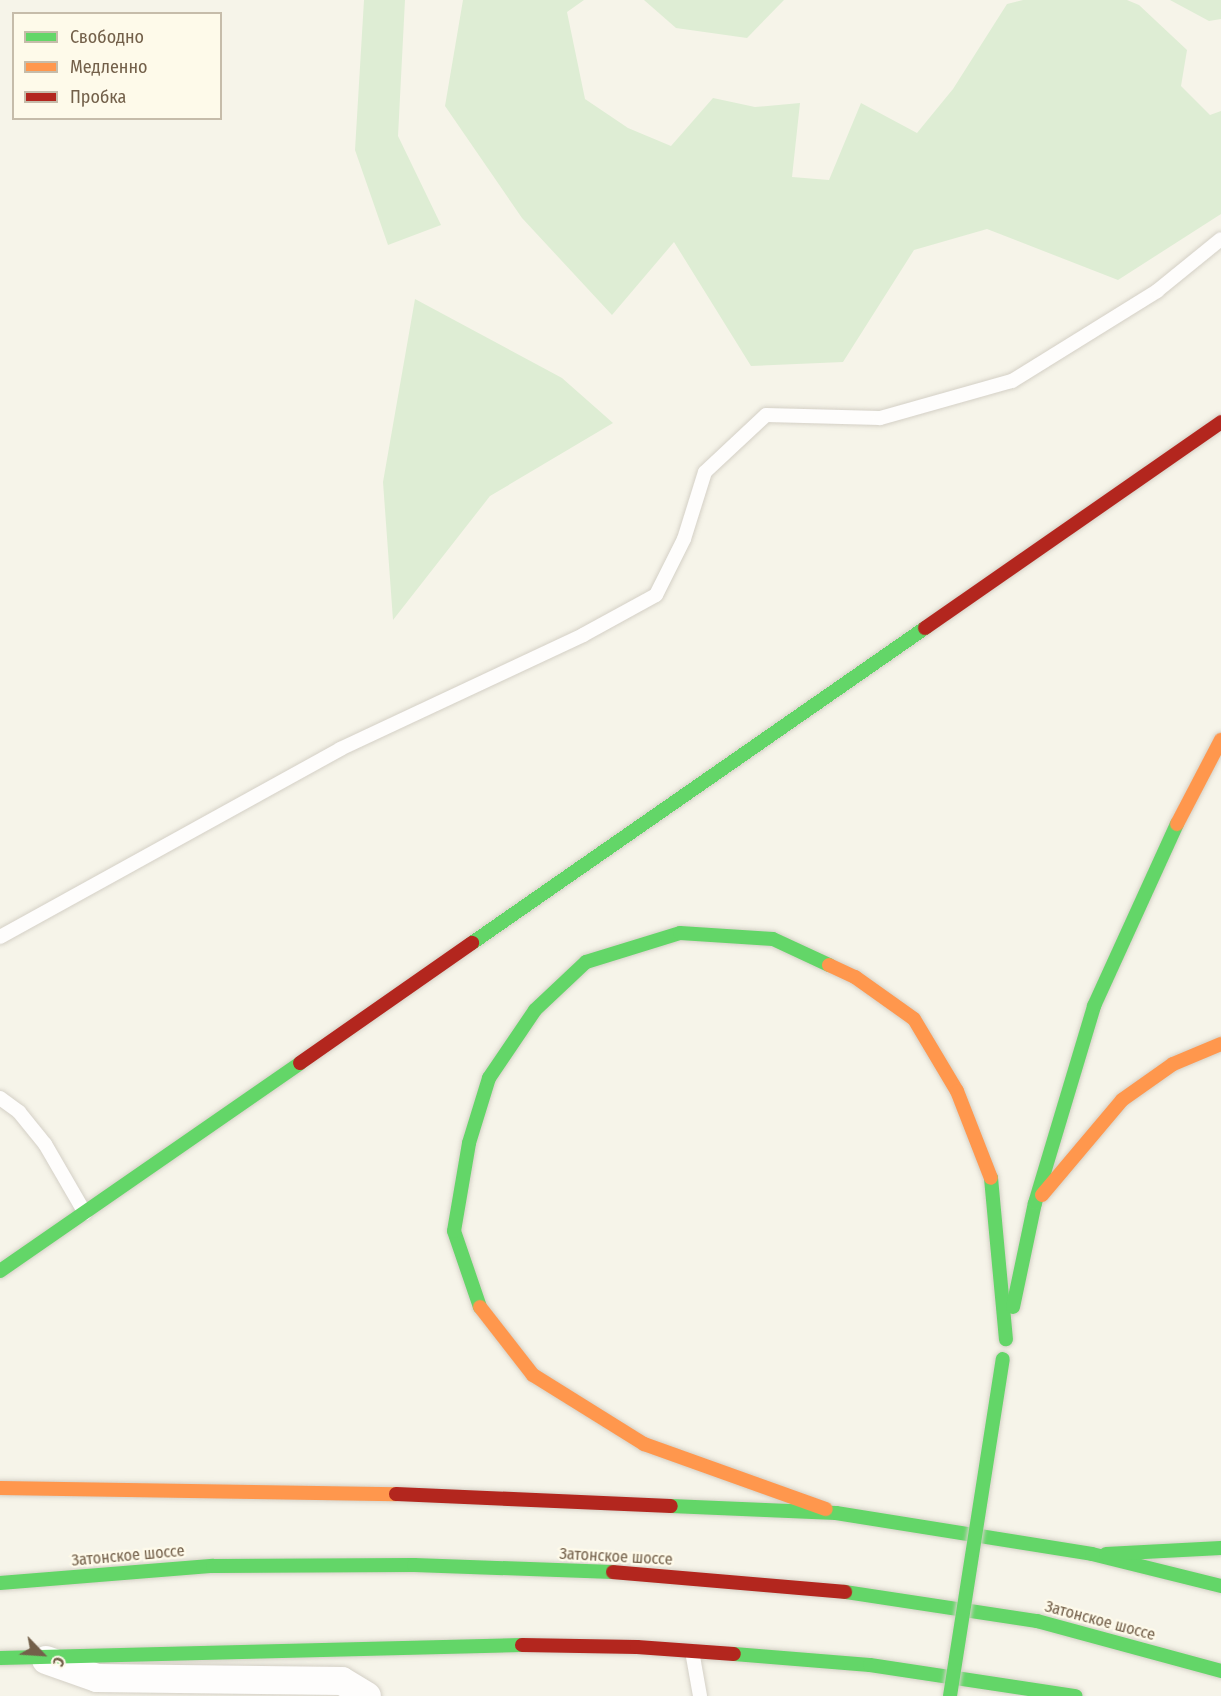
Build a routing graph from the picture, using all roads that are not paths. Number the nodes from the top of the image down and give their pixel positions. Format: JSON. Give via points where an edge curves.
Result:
{"nodes":[{"id":1,"x":1221,"y":239,"type":"edge"},
{"id":2,"x":1221,"y":423,"type":"edge"},
{"id":3,"x":1221,"y":740,"type":"edge"},
{"id":4,"x":0,"y":937,"type":"edge"},
{"id":5,"x":1221,"y":1044,"type":"edge"},
{"id":6,"x":0,"y":1098,"type":"edge"},
{"id":7,"x":1035,"y":1203,"type":"junction"},
{"id":8,"x":85,"y":1213,"type":"junction"},
{"id":9,"x":0,"y":1271,"type":"edge"},
{"id":10,"x":1006,"y":1339,"type":"junction"},
{"id":11,"x":0,"y":1488,"type":"edge"},
{"id":12,"x":836,"y":1513,"type":"junction"},
{"id":13,"x":1221,"y":1548,"type":"edge"},
{"id":14,"x":1092,"y":1554,"type":"junction"},
{"id":15,"x":0,"y":1583,"type":"edge"},
{"id":16,"x":1221,"y":1586,"type":"edge"},
{"id":17,"x":691,"y":1649,"type":"junction"},
{"id":18,"x":36,"y":1657,"type":"junction"},
{"id":19,"x":0,"y":1658,"type":"edge"},
{"id":20,"x":1221,"y":1671,"type":"edge"},
{"id":21,"x":367,"y":1696,"type":"edge"},
{"id":22,"x":700,"y":1696,"type":"edge"},
{"id":23,"x":950,"y":1696,"type":"edge"},
{"id":24,"x":1076,"y":1696,"type":"edge"}],
"edges":[{"from":1,"to":4,"type":"lane","via":[[1157,291],[1012,381],[880,418],[766,415],[705,472],[684,539],[656,595],[583,635],[340,749]]},
{"from":2,"to":8,"type":"main road"},
{"from":3,"to":7,"type":"main road","via":[[1116,949],[1094,1006]]},
{"from":5,"to":7,"type":"main road","via":[[1173,1064],[1122,1100]]},
{"from":6,"to":8,"type":"lane","via":[[19,1112],[45,1144]]},
{"from":7,"to":10,"type":"main road"},
{"from":8,"to":9,"type":"main road"},
{"from":10,"to":12,"type":"main road","via":[[990,1172],[957,1091],[914,1019],[855,977],[773,939],[680,933],[586,962],[535,1010],[489,1078],[469,1143],[454,1231],[477,1304],[533,1375],[644,1444]]},
{"from":10,"to":23,"type":"main road","bridge":true},
{"from":11,"to":12,"type":"main road","via":[[417,1494]]},
{"from":12,"to":14,"type":"main road","via":[[890,1518]]},
{"from":13,"to":14,"type":"main road"},
{"from":14,"to":16,"type":"main road"},
{"from":15,"to":20,"type":"main road","name":"Затонское шоссе","via":[[213,1566],[414,1565],[632,1573],[821,1588],[1037,1620]]},
{"from":17,"to":18,"type":"main road","via":[[504,1645]]},
{"from":17,"to":22,"type":"lane"},
{"from":17,"to":24,"type":"main road","via":[[870,1665]]},
{"from":18,"to":19,"type":"main road"},
{"from":18,"to":21,"type":"street","via":[[97,1678],[342,1681]]}]}
